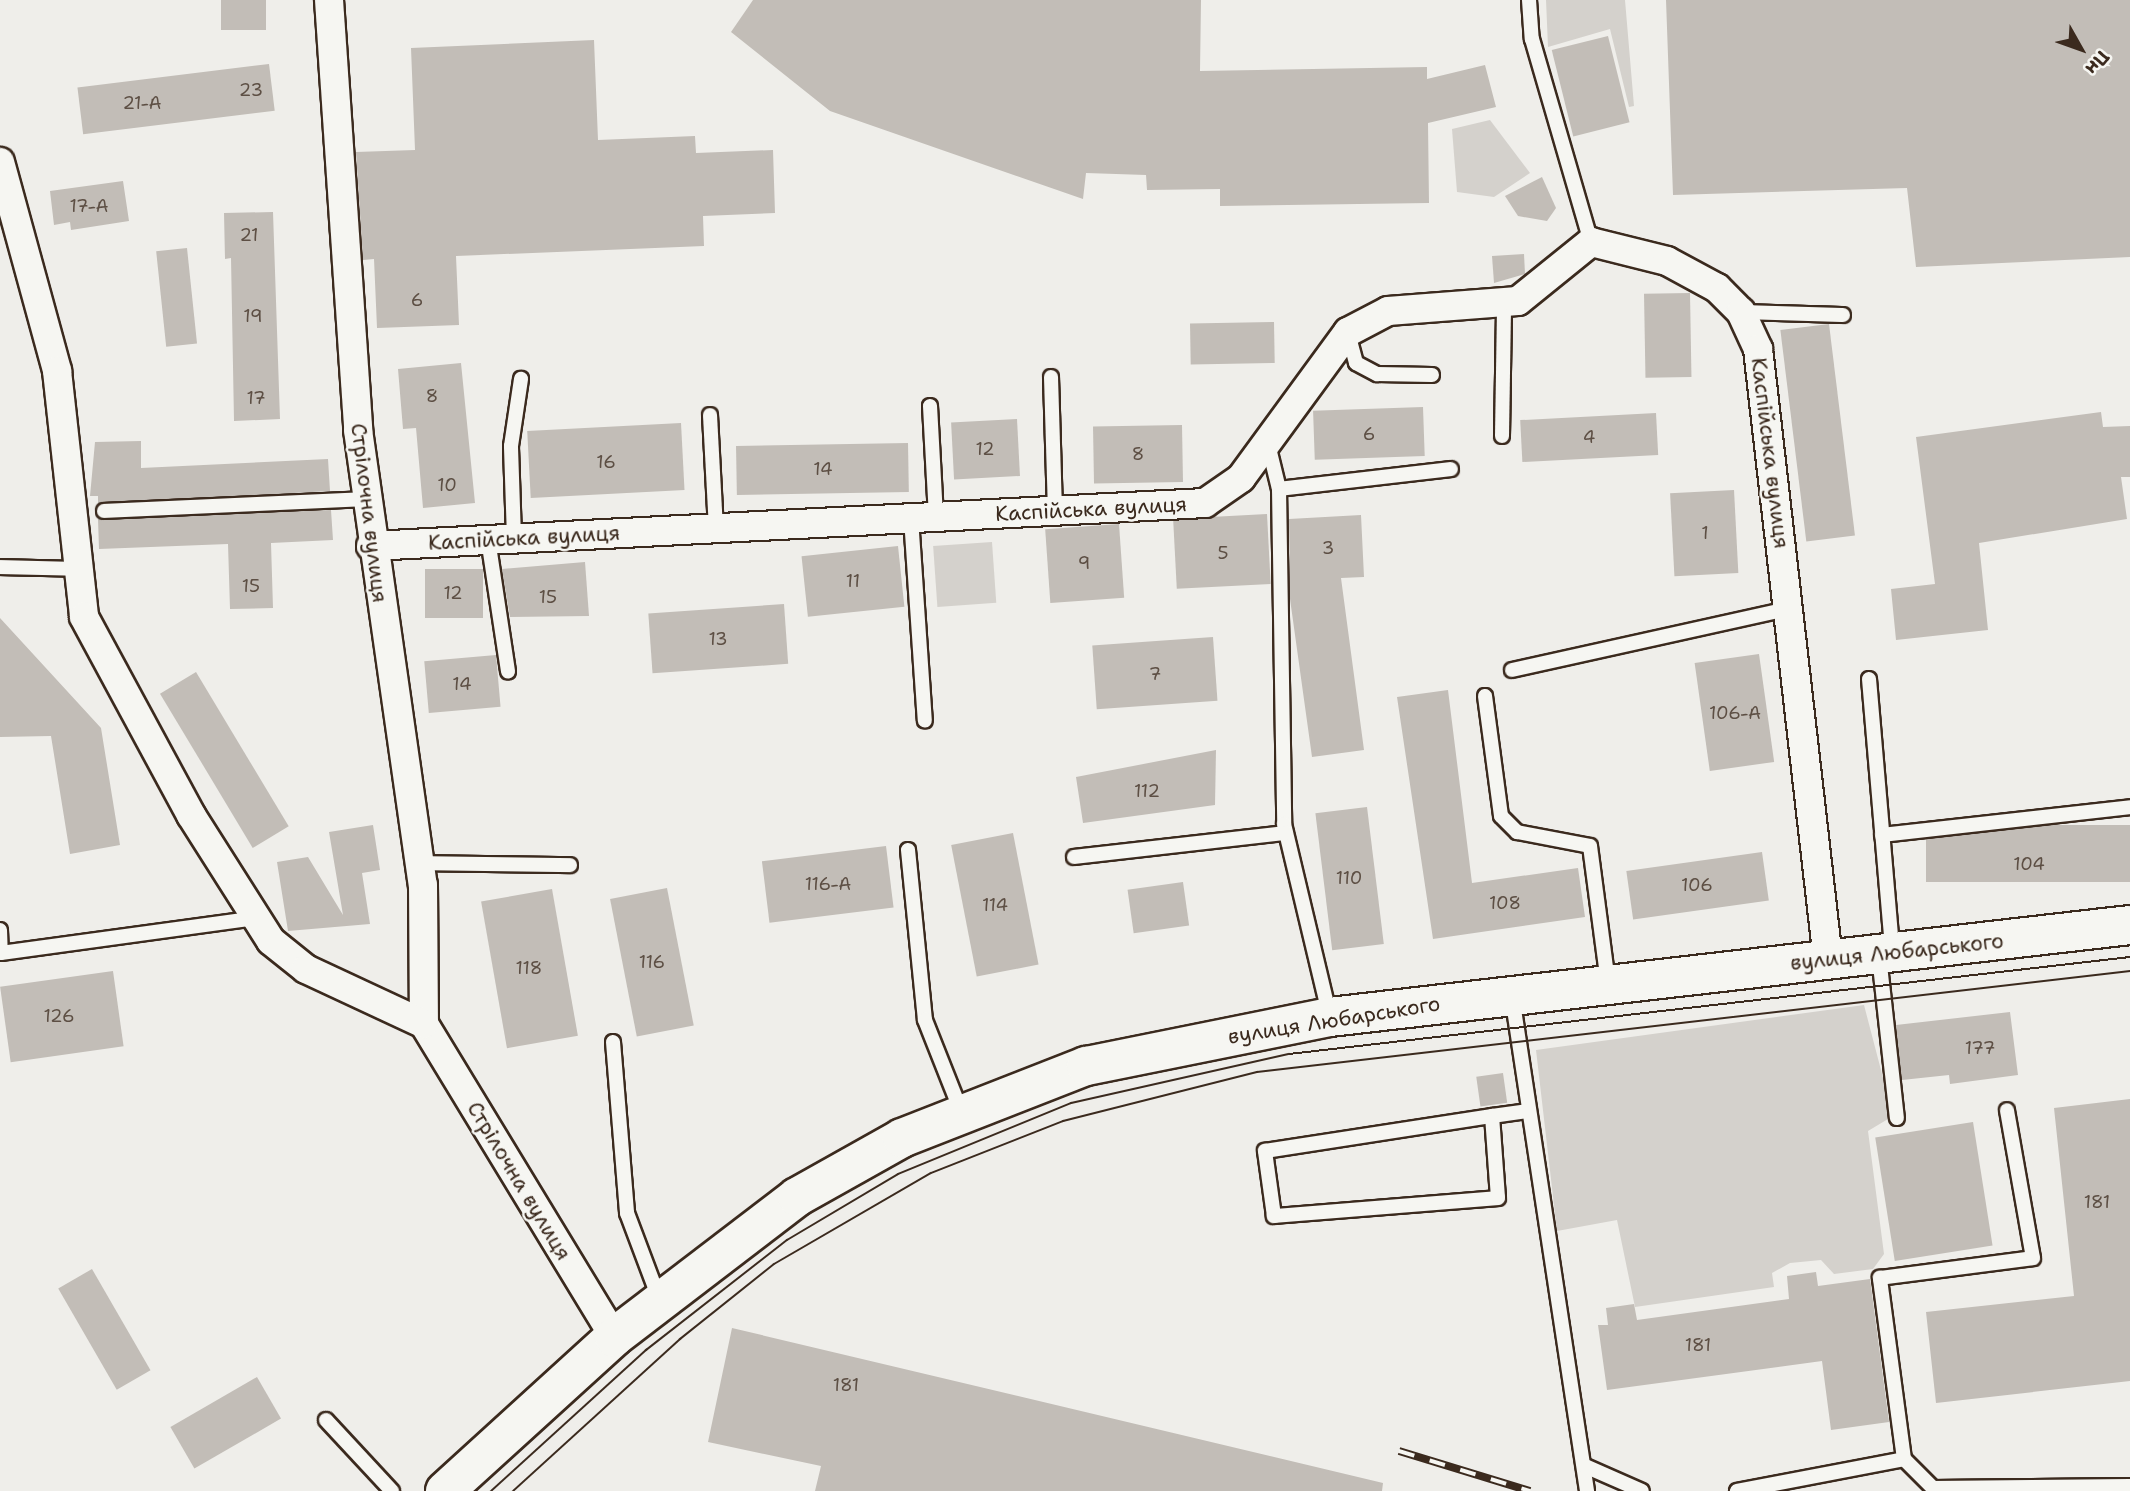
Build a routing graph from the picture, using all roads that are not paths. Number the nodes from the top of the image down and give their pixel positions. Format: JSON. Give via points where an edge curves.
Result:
{"nodes":[{"id":1,"x":329,"y":0,"type":"edge"},
{"id":2,"x":1529,"y":0,"type":"edge"},
{"id":3,"x":0,"y":162,"type":"edge"},
{"id":4,"x":6,"y":198,"type":"edge"},
{"id":5,"x":1591,"y":242,"type":"junction"},
{"id":6,"x":1504,"y":306,"type":"junction"},
{"id":7,"x":1741,"y":312,"type":"junction"},
{"id":8,"x":1843,"y":315,"type":"dead end"},
{"id":9,"x":1348,"y":332,"type":"junction"},
{"id":10,"x":1432,"y":374,"type":"dead end"},
{"id":11,"x":1051,"y":377,"type":"dead end"},
{"id":12,"x":521,"y":379,"type":"dead end"},
{"id":13,"x":930,"y":406,"type":"dead end"},
{"id":14,"x":710,"y":415,"type":"dead end"},
{"id":15,"x":1502,"y":436,"type":"dead end"},
{"id":16,"x":1268,"y":444,"type":"junction"},
{"id":17,"x":1451,"y":468,"type":"dead end"},
{"id":18,"x":1279,"y":489,"type":"junction"},
{"id":19,"x":366,"y":499,"type":"junction"},
{"id":20,"x":104,"y":511,"type":"dead end"},
{"id":21,"x":1055,"y":511,"type":"junction"},
{"id":22,"x":923,"y":517,"type":"junction"},
{"id":23,"x":716,"y":528,"type":"junction"},
{"id":24,"x":501,"y":539,"type":"junction"},
{"id":25,"x":371,"y":545,"type":"junction"},
{"id":26,"x":0,"y":567,"type":"edge"},
{"id":27,"x":80,"y":569,"type":"junction"},
{"id":28,"x":1788,"y":608,"type":"junction"},
{"id":29,"x":1512,"y":670,"type":"dead end"},
{"id":30,"x":508,"y":671,"type":"dead end"},
{"id":31,"x":1869,"y":679,"type":"dead end"},
{"id":32,"x":1485,"y":695,"type":"dead end"},
{"id":33,"x":925,"y":721,"type":"dead end"},
{"id":34,"x":2130,"y":807,"type":"edge"},
{"id":35,"x":1286,"y":833,"type":"junction"},
{"id":36,"x":1882,"y":835,"type":"junction"},
{"id":37,"x":908,"y":850,"type":"dead end"},
{"id":38,"x":1074,"y":857,"type":"dead end"},
{"id":39,"x":419,"y":863,"type":"junction"},
{"id":40,"x":570,"y":865,"type":"dead end"},
{"id":41,"x":256,"y":918,"type":"junction"},
{"id":42,"x":2130,"y":925,"type":"edge"},
{"id":43,"x":0,"y":930,"type":"edge"},
{"id":44,"x":1886,"y":954,"type":"junction"},
{"id":45,"x":1828,"y":960,"type":"junction"},
{"id":46,"x":1608,"y":984,"type":"junction"},
{"id":47,"x":1511,"y":994,"type":"junction"},
{"id":48,"x":1330,"y":1017,"type":"junction"},
{"id":49,"x":424,"y":1024,"type":"junction"},
{"id":50,"x":613,"y":1042,"type":"dead end"},
{"id":51,"x":2007,"y":1110,"type":"dead end"},
{"id":52,"x":961,"y":1111,"type":"junction"},
{"id":53,"x":1530,"y":1111,"type":"junction"},
{"id":54,"x":1492,"y":1116,"type":"junction"},
{"id":55,"x":1898,"y":1118,"type":"dead end"},
{"id":56,"x":660,"y":1299,"type":"junction"},
{"id":57,"x":614,"y":1337,"type":"junction"},
{"id":58,"x":326,"y":1420,"type":"dead end"},
{"id":59,"x":1904,"y":1459,"type":"junction"},
{"id":60,"x":1585,"y":1466,"type":"junction"},
{"id":61,"x":2130,"y":1486,"type":"edge"},
{"id":62,"x":392,"y":1491,"type":"edge"},
{"id":63,"x":445,"y":1491,"type":"edge"},
{"id":64,"x":1587,"y":1491,"type":"edge"},
{"id":65,"x":1642,"y":1491,"type":"edge"},
{"id":66,"x":1737,"y":1491,"type":"edge"}],
"edges":[{"from":1,"to":19,"type":"street","name":"Стрілочна вулиця","via":[[343,259]]},
{"from":2,"to":5,"type":"lane","via":[[1532,40]]},
{"from":3,"to":4,"type":"street"},
{"from":4,"to":27,"type":"street","via":[[57,371]]},
{"from":5,"to":6,"type":"street","name":"Каспійська вулиця","via":[[1546,284]]},
{"from":5,"to":7,"type":"street","name":"Каспійська вулиця","via":[[1667,261],[1717,288]]},
{"from":6,"to":9,"type":"street","name":"Каспійська вулиця","via":[[1388,311]]},
{"from":6,"to":15,"type":"lane"},
{"from":7,"to":8,"type":"lane"},
{"from":7,"to":28,"type":"street","name":"Каспійська вулиця","via":[[1758,349]]},
{"from":9,"to":10,"type":"lane","via":[[1356,363],[1377,374]]},
{"from":9,"to":16,"type":"street","name":"Каспійська вулиця"},
{"from":11,"to":21,"type":"lane"},
{"from":12,"to":24,"type":"lane"},
{"from":13,"to":22,"type":"lane"},
{"from":14,"to":23,"type":"lane"},
{"from":16,"to":18,"type":"lane"},
{"from":16,"to":21,"type":"street","name":"Каспійська вулиця","via":[[1241,478],[1205,503]]},
{"from":17,"to":18,"type":"lane"},
{"from":18,"to":35,"type":"lane"},
{"from":19,"to":20,"type":"lane"},
{"from":19,"to":25,"type":"street","name":"Стрілочна вулиця"},
{"from":21,"to":22,"type":"street","name":"Каспійська вулиця"},
{"from":22,"to":23,"type":"street","name":"Каспійська вулиця"},
{"from":22,"to":33,"type":"lane"},
{"from":23,"to":24,"type":"street","name":"Каспійська вулиця"},
{"from":24,"to":25,"type":"street","name":"Каспійська вулиця"},
{"from":24,"to":30,"type":"lane"},
{"from":25,"to":39,"type":"street","name":"Стрілочна вулиця"},
{"from":26,"to":27,"type":"lane"},
{"from":27,"to":41,"type":"street","via":[[84,617],[191,815]]},
{"from":28,"to":29,"type":"lane"},
{"from":28,"to":45,"type":"street","name":"Каспійська вулиця"},
{"from":31,"to":36,"type":"lane"},
{"from":32,"to":46,"type":"lane","via":[[1501,816],[1517,832],[1590,846]]},
{"from":34,"to":36,"type":"lane"},
{"from":35,"to":38,"type":"lane"},
{"from":35,"to":48,"type":"lane"},
{"from":36,"to":44,"type":"lane"},
{"from":37,"to":52,"type":"lane","via":[[925,1020]]},
{"from":39,"to":40,"type":"lane"},
{"from":39,"to":49,"type":"street","name":"Стрілочна вулиця"},
{"from":41,"to":43,"type":"lane","via":[[198,931],[1,953]]},
{"from":41,"to":49,"type":"street","via":[[271,941],[306,969]]},
{"from":42,"to":44,"type":"main road","name":"вулиця Любарського"},
{"from":44,"to":45,"type":"main road","name":"вулиця Любарського"},
{"from":44,"to":55,"type":"lane"},
{"from":45,"to":46,"type":"main road","name":"вулиця Любарського"},
{"from":46,"to":47,"type":"main road","name":"вулиця Любарського"},
{"from":47,"to":48,"type":"main road","name":"вулиця Любарського"},
{"from":47,"to":53,"type":"lane"},
{"from":48,"to":52,"type":"main road","name":"вулиця Любарського","via":[[1086,1066]]},
{"from":49,"to":57,"type":"street","name":"Стрілочна вулиця"},
{"from":50,"to":56,"type":"lane","via":[[627,1213]]},
{"from":51,"to":59,"type":"lane","via":[[2033,1258],[1880,1278]]},
{"from":52,"to":56,"type":"main road","name":"вулиця Любарського","via":[[807,1191]]},
{"from":53,"to":54,"type":"lane"},
{"from":53,"to":60,"type":"lane"},
{"from":54,"to":54,"type":"lane","via":[[1265,1151],[1274,1216],[1497,1198]]},
{"from":56,"to":57,"type":"main road","name":"вулиця Любарського"},
{"from":57,"to":63,"type":"main road","name":"вулиця Любарського"},
{"from":58,"to":62,"type":"lane"},
{"from":59,"to":61,"type":"lane","via":[[1933,1488]]},
{"from":59,"to":66,"type":"lane"},
{"from":60,"to":64,"type":"lane"},
{"from":60,"to":65,"type":"lane"}]}
